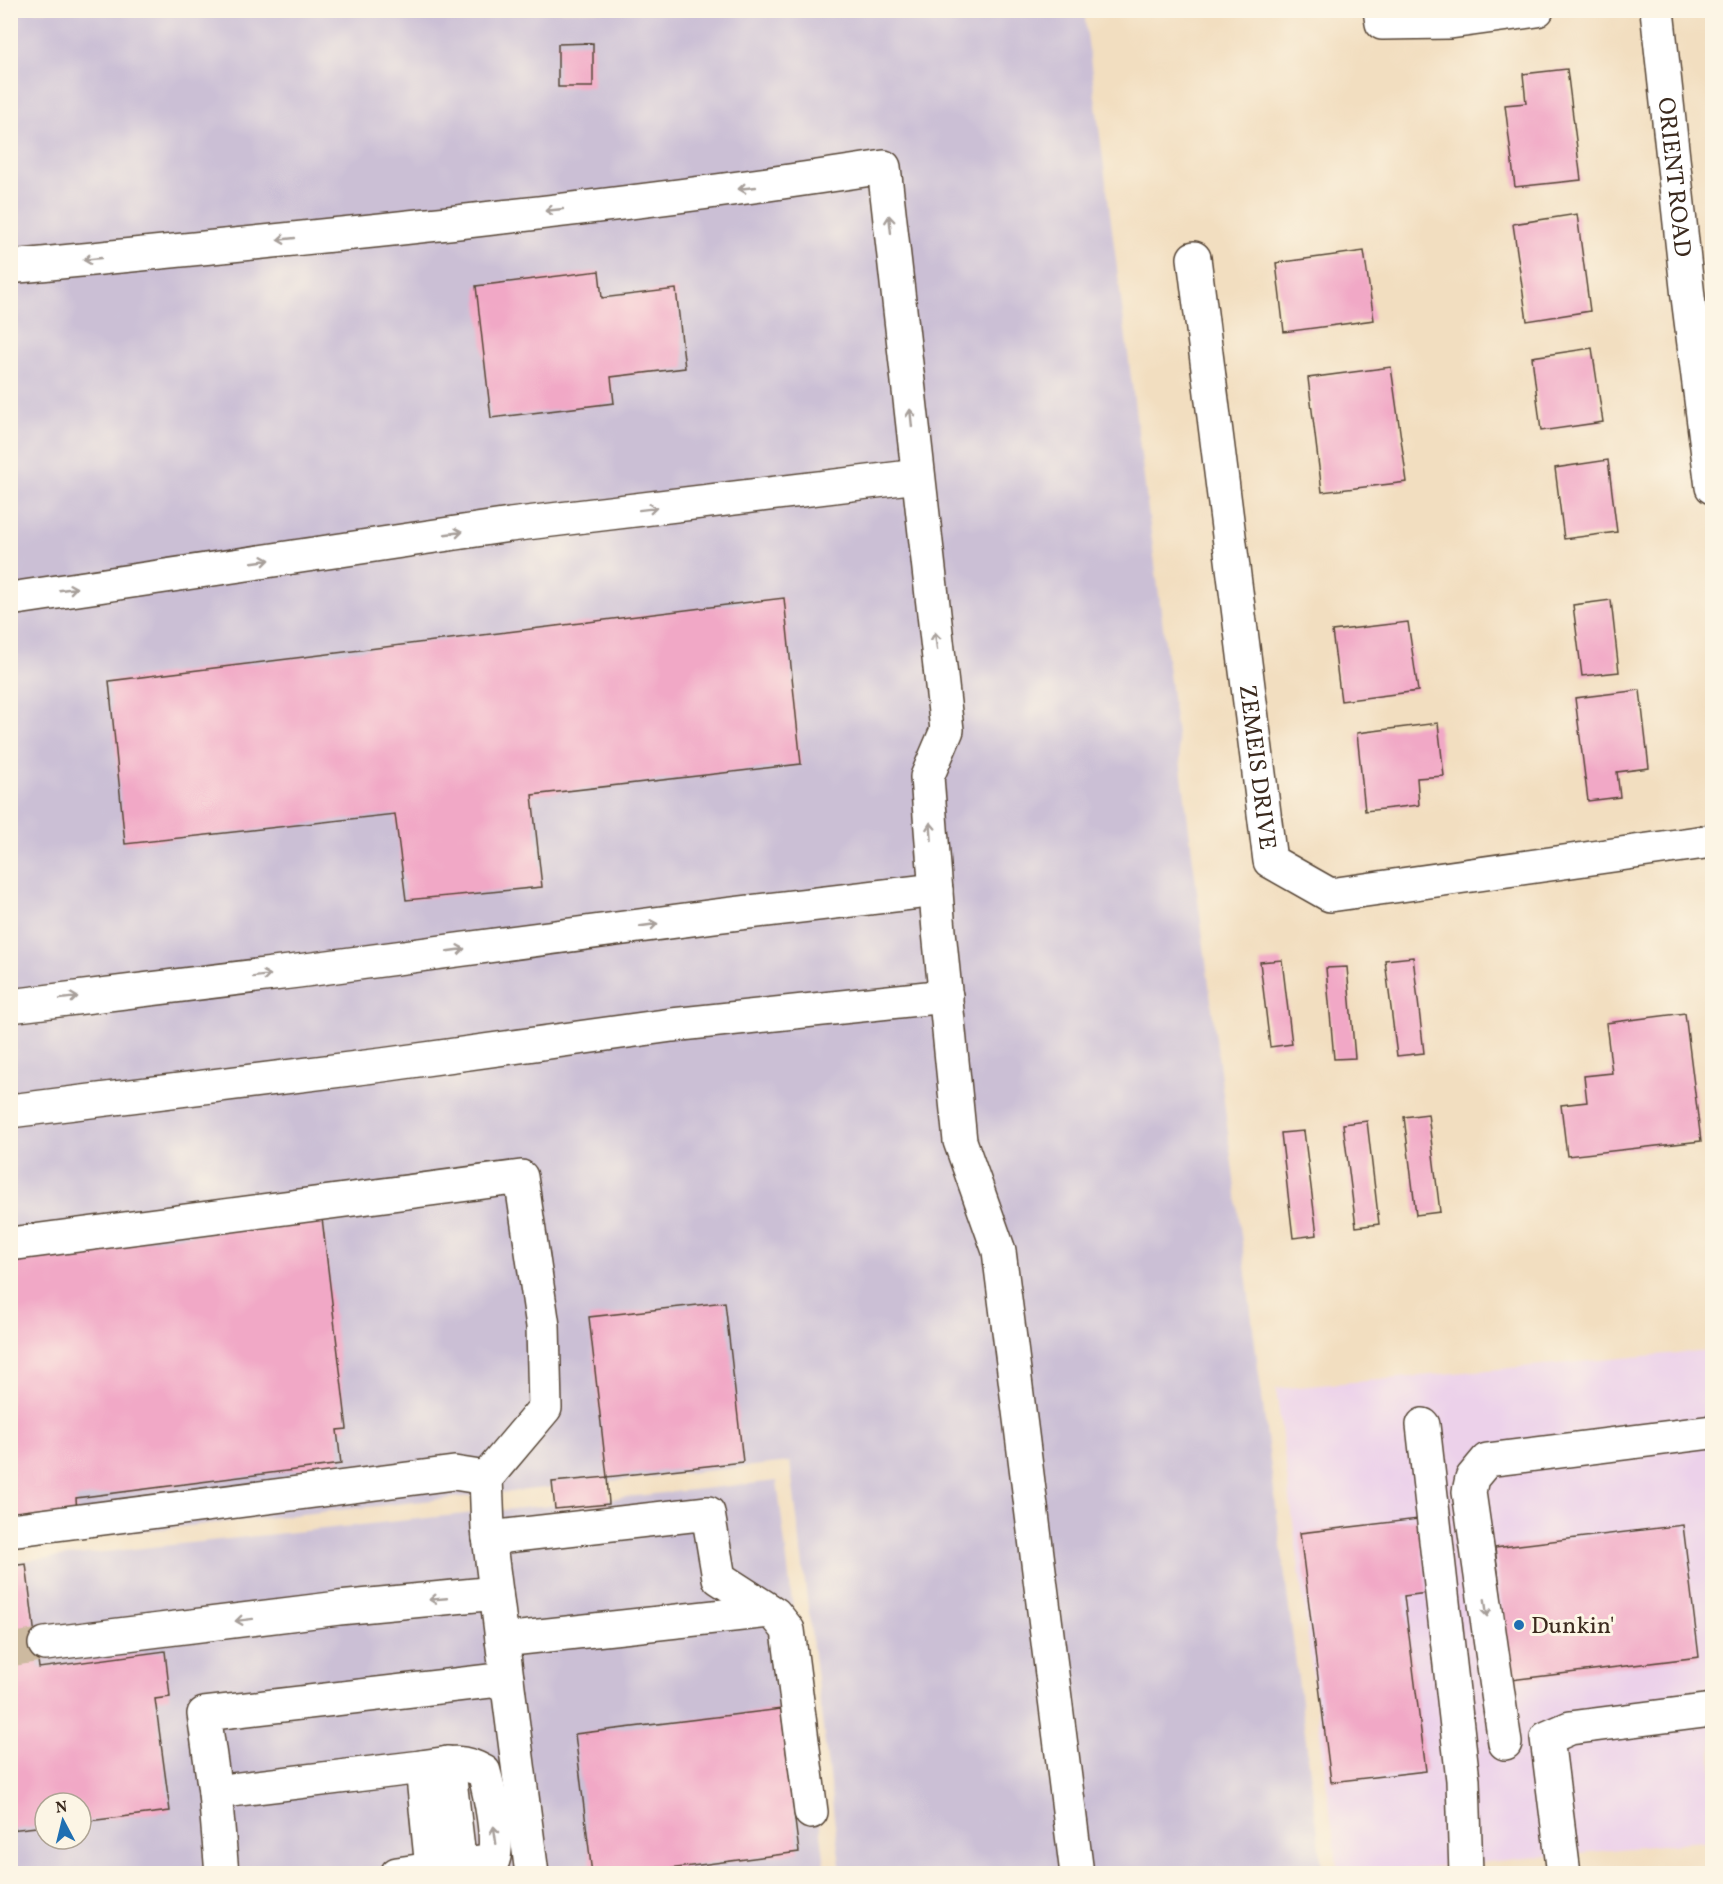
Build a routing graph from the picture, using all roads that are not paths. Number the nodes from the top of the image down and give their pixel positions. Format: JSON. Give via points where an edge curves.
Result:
{"nodes":[{"id":1,"x":1380,"y":10,"type":"edge"},
{"id":2,"x":1537,"y":10,"type":"edge"},
{"id":3,"x":1657,"y":10,"type":"edge"},
{"id":4,"x":1194,"y":258,"type":"dead end"},
{"id":5,"x":10,"y":267,"type":"edge"},
{"id":6,"x":1700,"y":295,"type":"edge"},
{"id":7,"x":918,"y":476,"type":"junction"},
{"id":8,"x":1713,"y":487,"type":"edge"},
{"id":9,"x":10,"y":599,"type":"edge"},
{"id":10,"x":1713,"y":841,"type":"edge"},
{"id":11,"x":936,"y":890,"type":"junction"},
{"id":12,"x":946,"y":996,"type":"junction"},
{"id":13,"x":10,"y":1005,"type":"edge"},
{"id":14,"x":10,"y":1111,"type":"edge"},
{"id":15,"x":10,"y":1244,"type":"edge"},
{"id":16,"x":1423,"y":1425,"type":"dead end"},
{"id":17,"x":1713,"y":1432,"type":"edge"},
{"id":18,"x":486,"y":1478,"type":"junction"},
{"id":19,"x":10,"y":1530,"type":"edge"},
{"id":20,"x":489,"y":1538,"type":"junction"},
{"id":21,"x":496,"y":1593,"type":"junction"},
{"id":22,"x":770,"y":1611,"type":"junction"},
{"id":23,"x":502,"y":1640,"type":"junction"},
{"id":24,"x":45,"y":1644,"type":"tunnel mouth"},
{"id":25,"x":507,"y":1679,"type":"junction"},
{"id":26,"x":1713,"y":1710,"type":"edge"},
{"id":27,"x":1547,"y":1738,"type":"junction"},
{"id":28,"x":1505,"y":1743,"type":"junction"},
{"id":29,"x":1459,"y":1749,"type":"junction"},
{"id":30,"x":435,"y":1765,"type":"junction"},
{"id":31,"x":214,"y":1792,"type":"junction"},
{"id":32,"x":811,"y":1812,"type":"dead end"},
{"id":33,"x":446,"y":1868,"type":"junction"},
{"id":34,"x":222,"y":1874,"type":"edge"},
{"id":35,"x":397,"y":1874,"type":"edge"},
{"id":36,"x":532,"y":1874,"type":"edge"},
{"id":37,"x":1077,"y":1874,"type":"edge"},
{"id":38,"x":1466,"y":1874,"type":"edge"},
{"id":39,"x":1564,"y":1874,"type":"edge"}],
"edges":[{"from":1,"to":2,"type":"street","via":[[1382,23],[1450,22]]},
{"from":3,"to":6,"type":"street","name":"ORIENT ROAD"},
{"from":4,"to":10,"type":"street","name":"ZEMEIS DRIVE","via":[[1270,861],[1330,895]]},
{"from":7,"to":5,"type":"street","one_way":true,"via":[[884,167],[711,192]]},
{"from":6,"to":8,"type":"street","name":"ORIENT ROAD"},
{"from":9,"to":7,"type":"street","one_way":true,"via":[[510,525]]},
{"from":11,"to":7,"type":"street","one_way":true,"via":[[927,777],[947,730]]},
{"from":11,"to":12,"type":"street"},
{"from":13,"to":11,"type":"street","one_way":true},
{"from":12,"to":14,"type":"street","via":[[672,1025]]},
{"from":12,"to":37,"type":"street","via":[[960,1141],[999,1251]]},
{"from":15,"to":18,"type":"street","via":[[521,1177],[543,1326],[545,1408]]},
{"from":16,"to":29,"type":"street"},
{"from":17,"to":28,"type":"street","one_way":true,"via":[[1487,1460],[1472,1478],[1469,1492]]},
{"from":18,"to":19,"type":"street","via":[[454,1473]]},
{"from":18,"to":20,"type":"street"},
{"from":20,"to":21,"type":"street"},
{"from":20,"to":22,"type":"street","via":[[708,1513],[719,1578]]},
{"from":21,"to":23,"type":"street"},
{"from":21,"to":24,"type":"street","one_way":true},
{"from":22,"to":23,"type":"street"},
{"from":22,"to":32,"type":"street","via":[[788,1630]]},
{"from":23,"to":25,"type":"street"},
{"from":25,"to":31,"type":"street","via":[[204,1714]]},
{"from":25,"to":36,"type":"street"},
{"from":26,"to":27,"type":"street","via":[[1570,1728]]},
{"from":27,"to":28,"type":"street"},
{"from":27,"to":39,"type":"street"},
{"from":28,"to":29,"type":"street"},
{"from":29,"to":38,"type":"street"},
{"from":30,"to":31,"type":"street"},
{"from":30,"to":33,"type":"street"},
{"from":33,"to":30,"type":"street","one_way":true,"via":[[493,1860],[497,1849],[484,1772],[470,1764]]},
{"from":31,"to":34,"type":"street"},
{"from":33,"to":35,"type":"street"}]}
